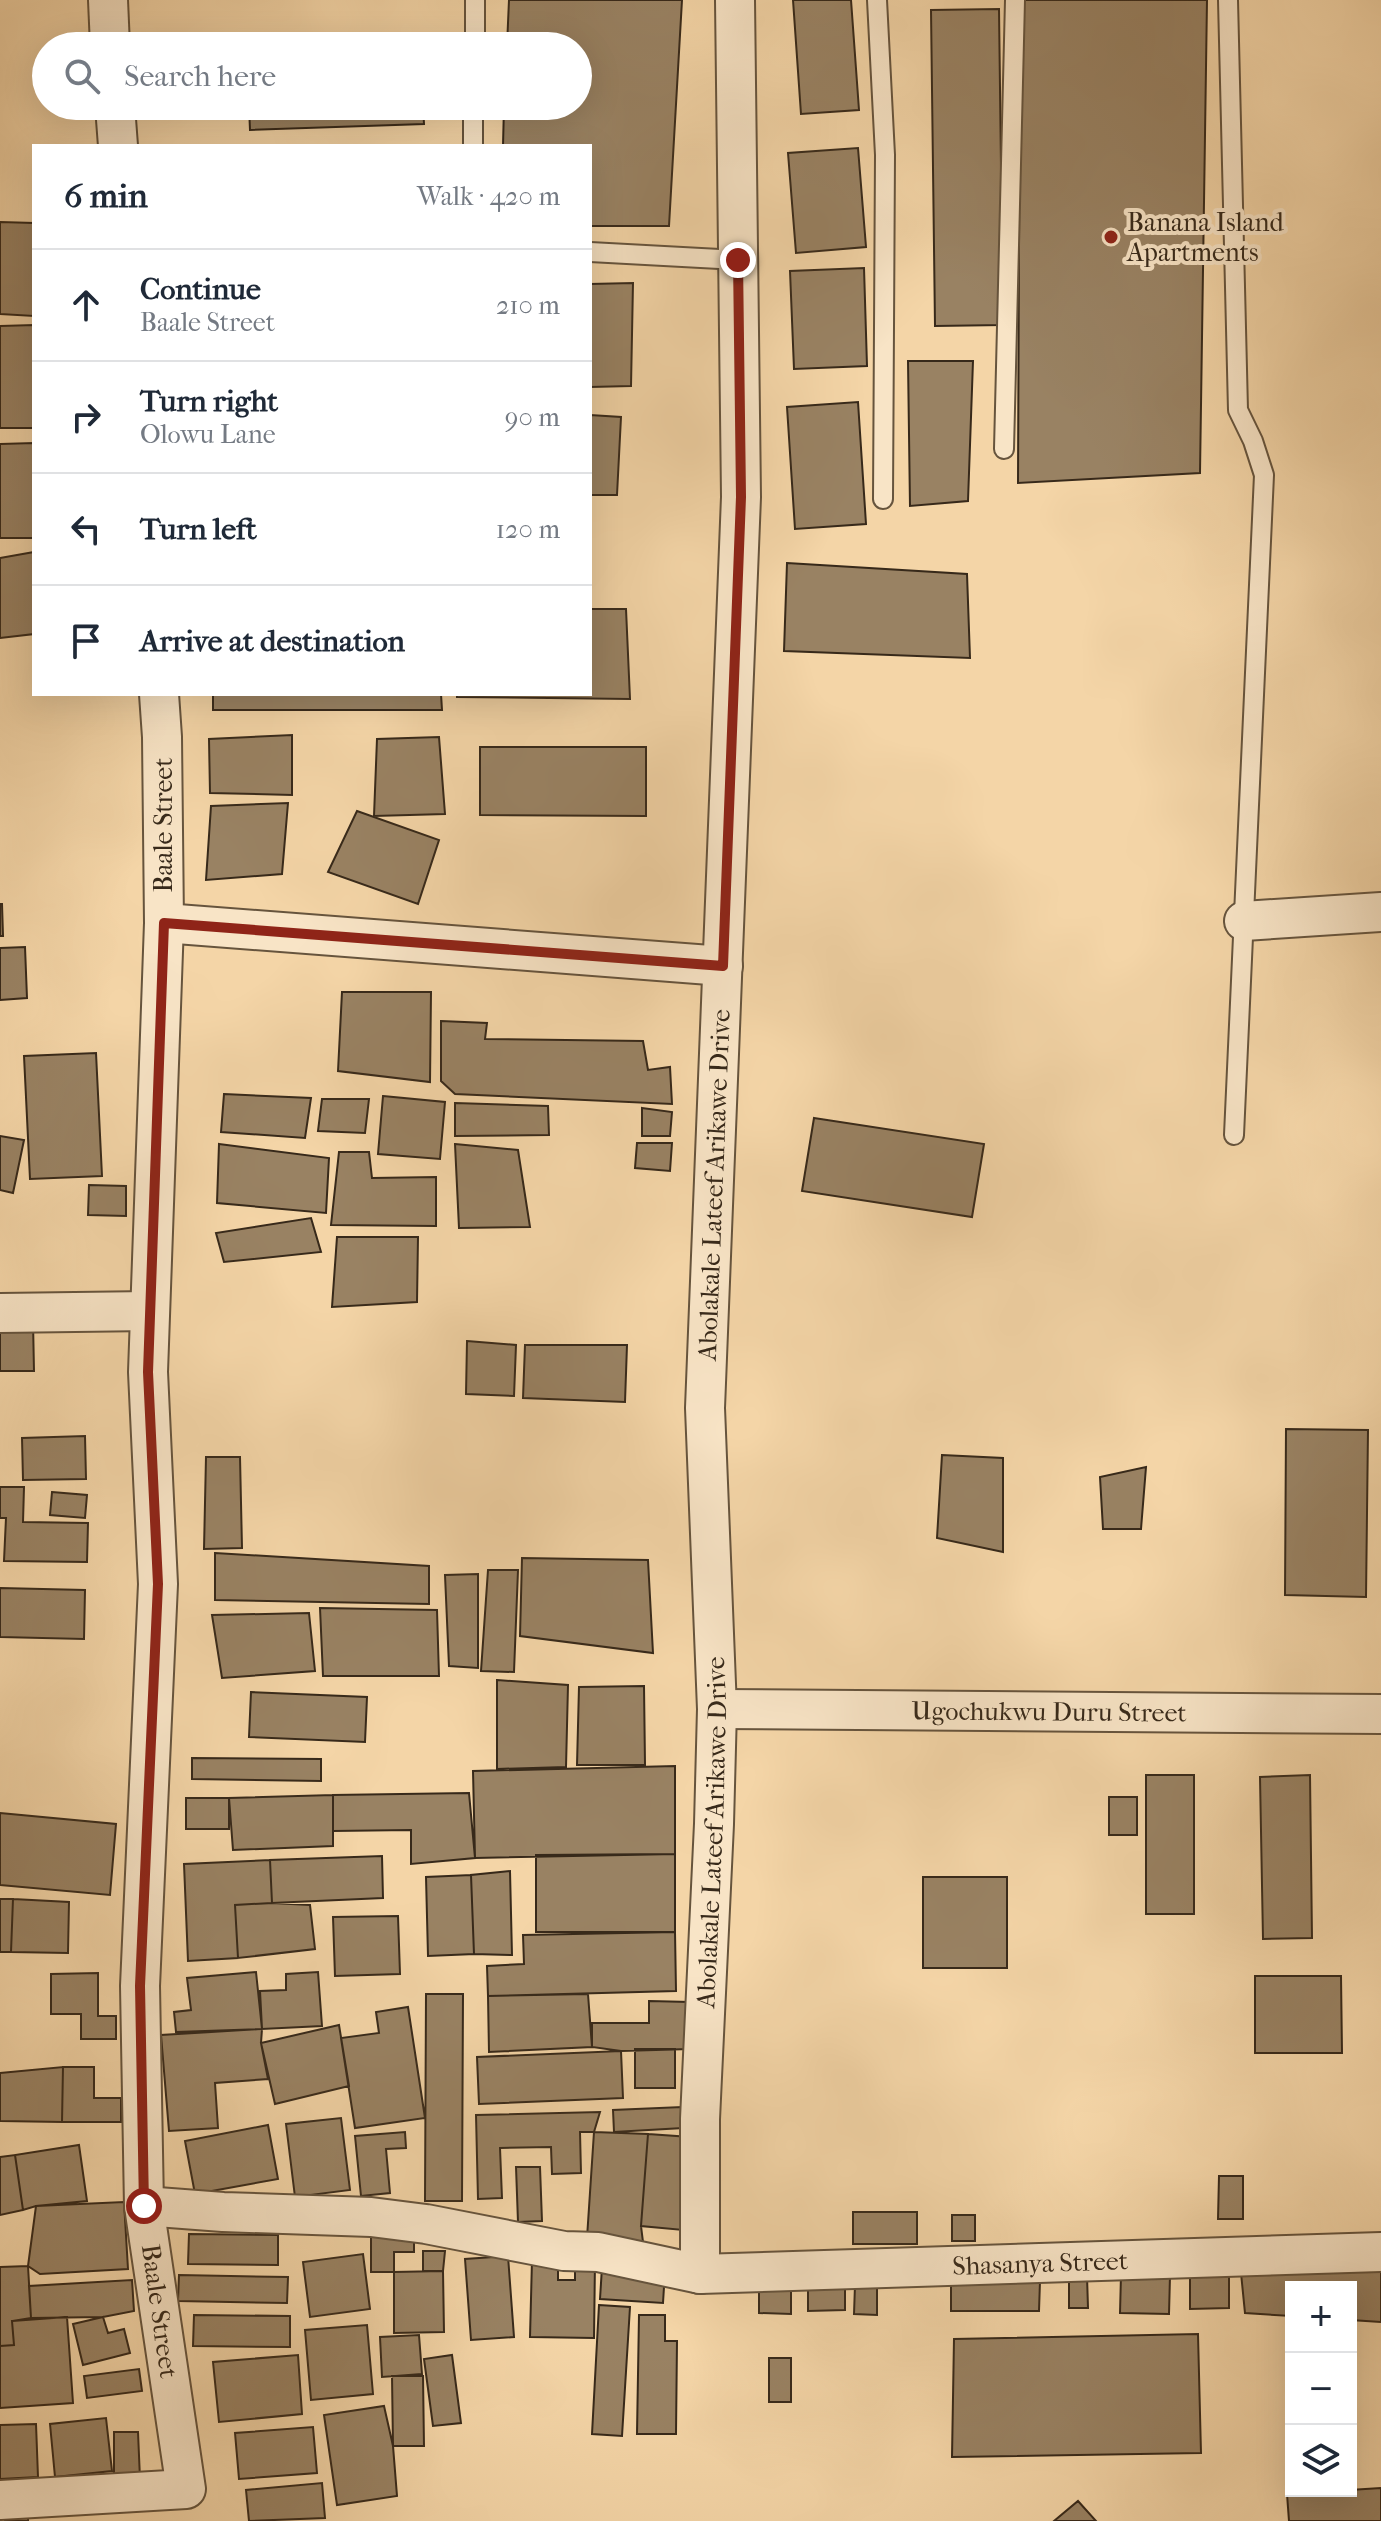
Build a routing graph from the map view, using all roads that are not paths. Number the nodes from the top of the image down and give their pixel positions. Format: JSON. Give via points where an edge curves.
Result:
{"nodes":[{"id":1,"x":108,"y":0,"type":"edge"},
{"id":2,"x":475,"y":0,"type":"edge"},
{"id":3,"x":735,"y":0,"type":"edge"},
{"id":4,"x":877,"y":0,"type":"edge"},
{"id":5,"x":1015,"y":0,"type":"edge"},
{"id":6,"x":1228,"y":0,"type":"edge"},
{"id":7,"x":109,"y":32,"type":"edge"},
{"id":8,"x":475,"y":32,"type":"edge"},
{"id":9,"x":116,"y":120,"type":"edge"},
{"id":10,"x":473,"y":120,"type":"edge"},
{"id":11,"x":118,"y":144,"type":"edge"},
{"id":12,"x":473,"y":144,"type":"edge"},
{"id":13,"x":592,"y":252,"type":"edge"},
{"id":14,"x":738,"y":260,"type":"junction"},
{"id":15,"x":1004,"y":449,"type":"dead end"},
{"id":16,"x":883,"y":499,"type":"dead end"},
{"id":17,"x":159,"y":696,"type":"edge"},
{"id":18,"x":1381,"y":912,"type":"edge"},
{"id":19,"x":1244,"y":921,"type":"junction"},
{"id":20,"x":164,"y":923,"type":"junction"},
{"id":21,"x":723,"y":966,"type":"junction"},
{"id":22,"x":1234,"y":1135,"type":"dead end"},
{"id":23,"x":150,"y":1311,"type":"junction"},
{"id":24,"x":0,"y":1313,"type":"edge"},
{"id":25,"x":717,"y":1709,"type":"junction"},
{"id":26,"x":1381,"y":1714,"type":"edge"},
{"id":27,"x":144,"y":2206,"type":"junction"},
{"id":28,"x":1381,"y":2252,"type":"edge"},
{"id":29,"x":700,"y":2274,"type":"junction"},
{"id":30,"x":0,"y":2500,"type":"edge"}],
"edges":[{"from":1,"to":7,"type":"street"},
{"from":2,"to":8,"type":"lane"},
{"from":3,"to":14,"type":"street","name":"Abolakale Lateef Arikawe Drive"},
{"from":4,"to":16,"type":"lane","via":[[885,155]]},
{"from":5,"to":15,"type":"lane"},
{"from":6,"to":19,"type":"lane","via":[[1238,410],[1264,475]]},
{"from":9,"to":11,"type":"street"},
{"from":10,"to":12,"type":"lane"},
{"from":13,"to":14,"type":"lane"},
{"from":14,"to":21,"type":"street","name":"Abolakale Lateef Arikawe Drive","via":[[741,497]]},
{"from":17,"to":20,"type":"street","name":"Baale Street"},
{"from":18,"to":19,"type":"street"},
{"from":19,"to":22,"type":"lane"},
{"from":20,"to":21,"type":"street"},
{"from":20,"to":23,"type":"street","name":"Baale Street"},
{"from":21,"to":25,"type":"street","name":"Abolakale Lateef Arikawe Drive","via":[[705,1408]]},
{"from":23,"to":24,"type":"street"},
{"from":23,"to":27,"type":"street","name":"Baale Street","via":[[158,1584],[140,1986]]},
{"from":25,"to":26,"type":"street","name":"Ugochukwu Duru Street"},
{"from":25,"to":29,"type":"street","name":"Abolakale Lateef Arikawe Drive","via":[[700,2119]]},
{"from":27,"to":29,"type":"street","name":"Shasanya Street","via":[[413,2222]]},
{"from":27,"to":30,"type":"street","name":"Baale Street","via":[[186,2489]]},
{"from":28,"to":29,"type":"street","name":"Shasanya Street"}]}
